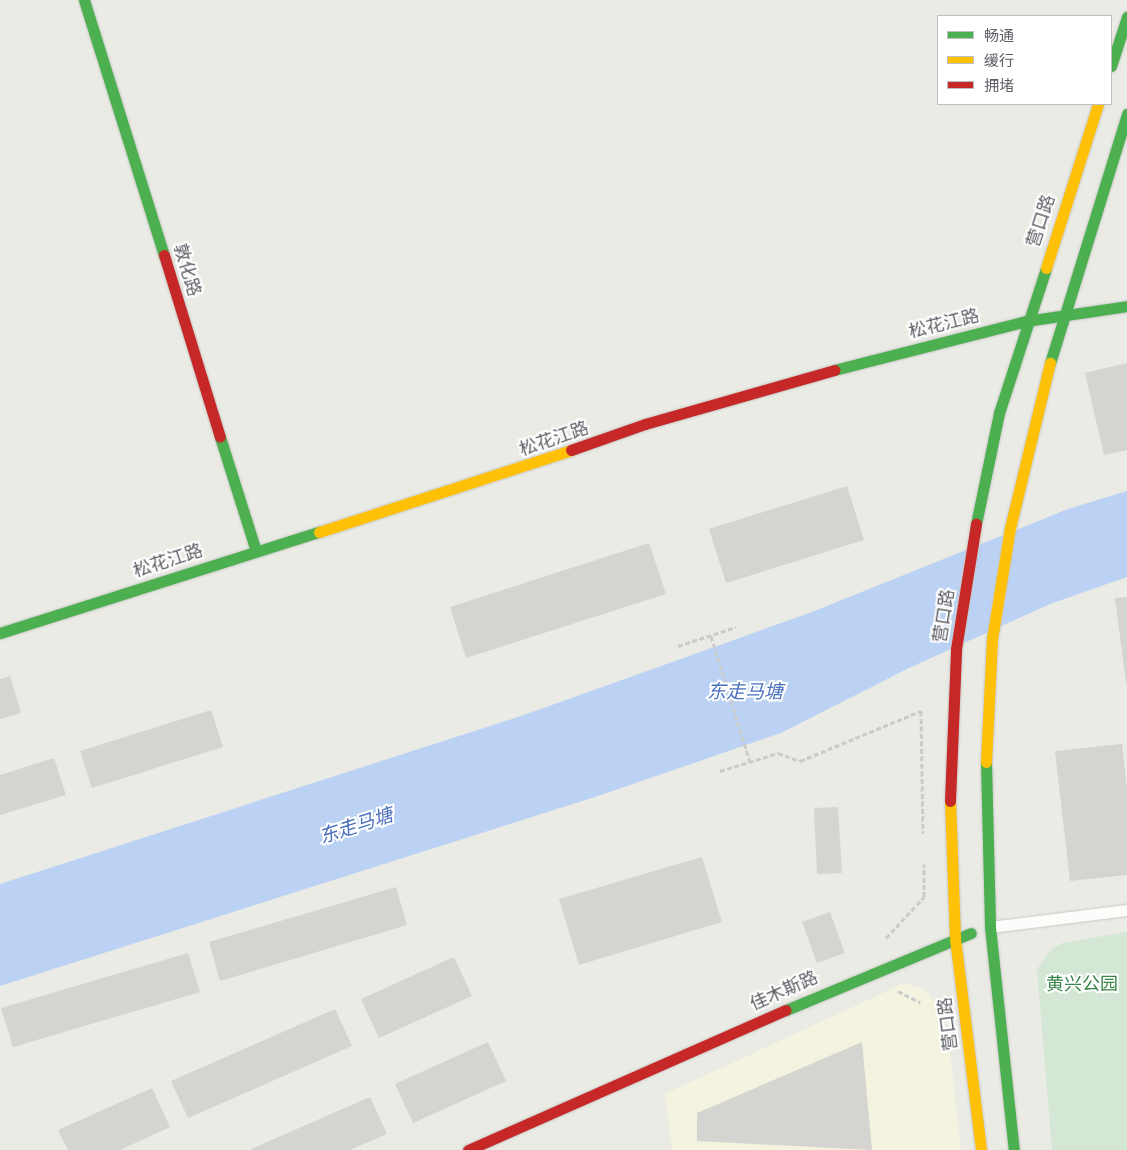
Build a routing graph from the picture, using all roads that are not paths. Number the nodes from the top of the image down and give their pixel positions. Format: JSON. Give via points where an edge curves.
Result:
{"nodes":[{"id":1,"x":84,"y":0,"type":"edge"},
{"id":2,"x":1127,"y":17,"type":"edge"},
{"id":3,"x":1112,"y":63,"type":"edge"},
{"id":4,"x":1098,"y":105,"type":"edge"},
{"id":5,"x":1127,"y":114,"type":"edge"},
{"id":6,"x":1127,"y":306,"type":"edge"},
{"id":7,"x":1068,"y":313,"type":"junction"},
{"id":8,"x":1026,"y":321,"type":"junction"},
{"id":9,"x":256,"y":551,"type":"junction"},
{"id":10,"x":0,"y":633,"type":"edge"},
{"id":11,"x":1127,"y":910,"type":"edge"},
{"id":12,"x":990,"y":927,"type":"junction"},
{"id":13,"x":955,"y":938,"type":"junction"},
{"id":14,"x":468,"y":1150,"type":"edge"},
{"id":15,"x":981,"y":1150,"type":"edge"},
{"id":16,"x":1014,"y":1150,"type":"edge"}],
"edges":[{"from":1,"to":9,"type":"main road","name":"敦化路"},
{"from":2,"to":3,"type":"main road"},
{"from":4,"to":8,"type":"main road","name":"营口路"},
{"from":5,"to":7,"type":"main road"},
{"from":6,"to":7,"type":"main road","name":"松花江路"},
{"from":7,"to":8,"type":"main road","name":"松花江路"},
{"from":7,"to":12,"type":"main road","via":[[1037,404],[1010,528],[992,639],[984,777]]},
{"from":8,"to":9,"type":"main road","name":"松花江路","via":[[831,371],[645,424],[564,454]]},
{"from":8,"to":13,"type":"main road","name":"营口路","via":[[986,464],[956,649],[950,739]]},
{"from":9,"to":10,"type":"main road","name":"松花江路"},
{"from":11,"to":12,"type":"lane","name":"佳木斯路"},
{"from":12,"to":13,"type":"main road","name":"佳木斯路"},
{"from":12,"to":16,"type":"main road"},
{"from":13,"to":14,"type":"main road","name":"佳木斯路"},
{"from":13,"to":15,"type":"main road","name":"营口路"}]}
